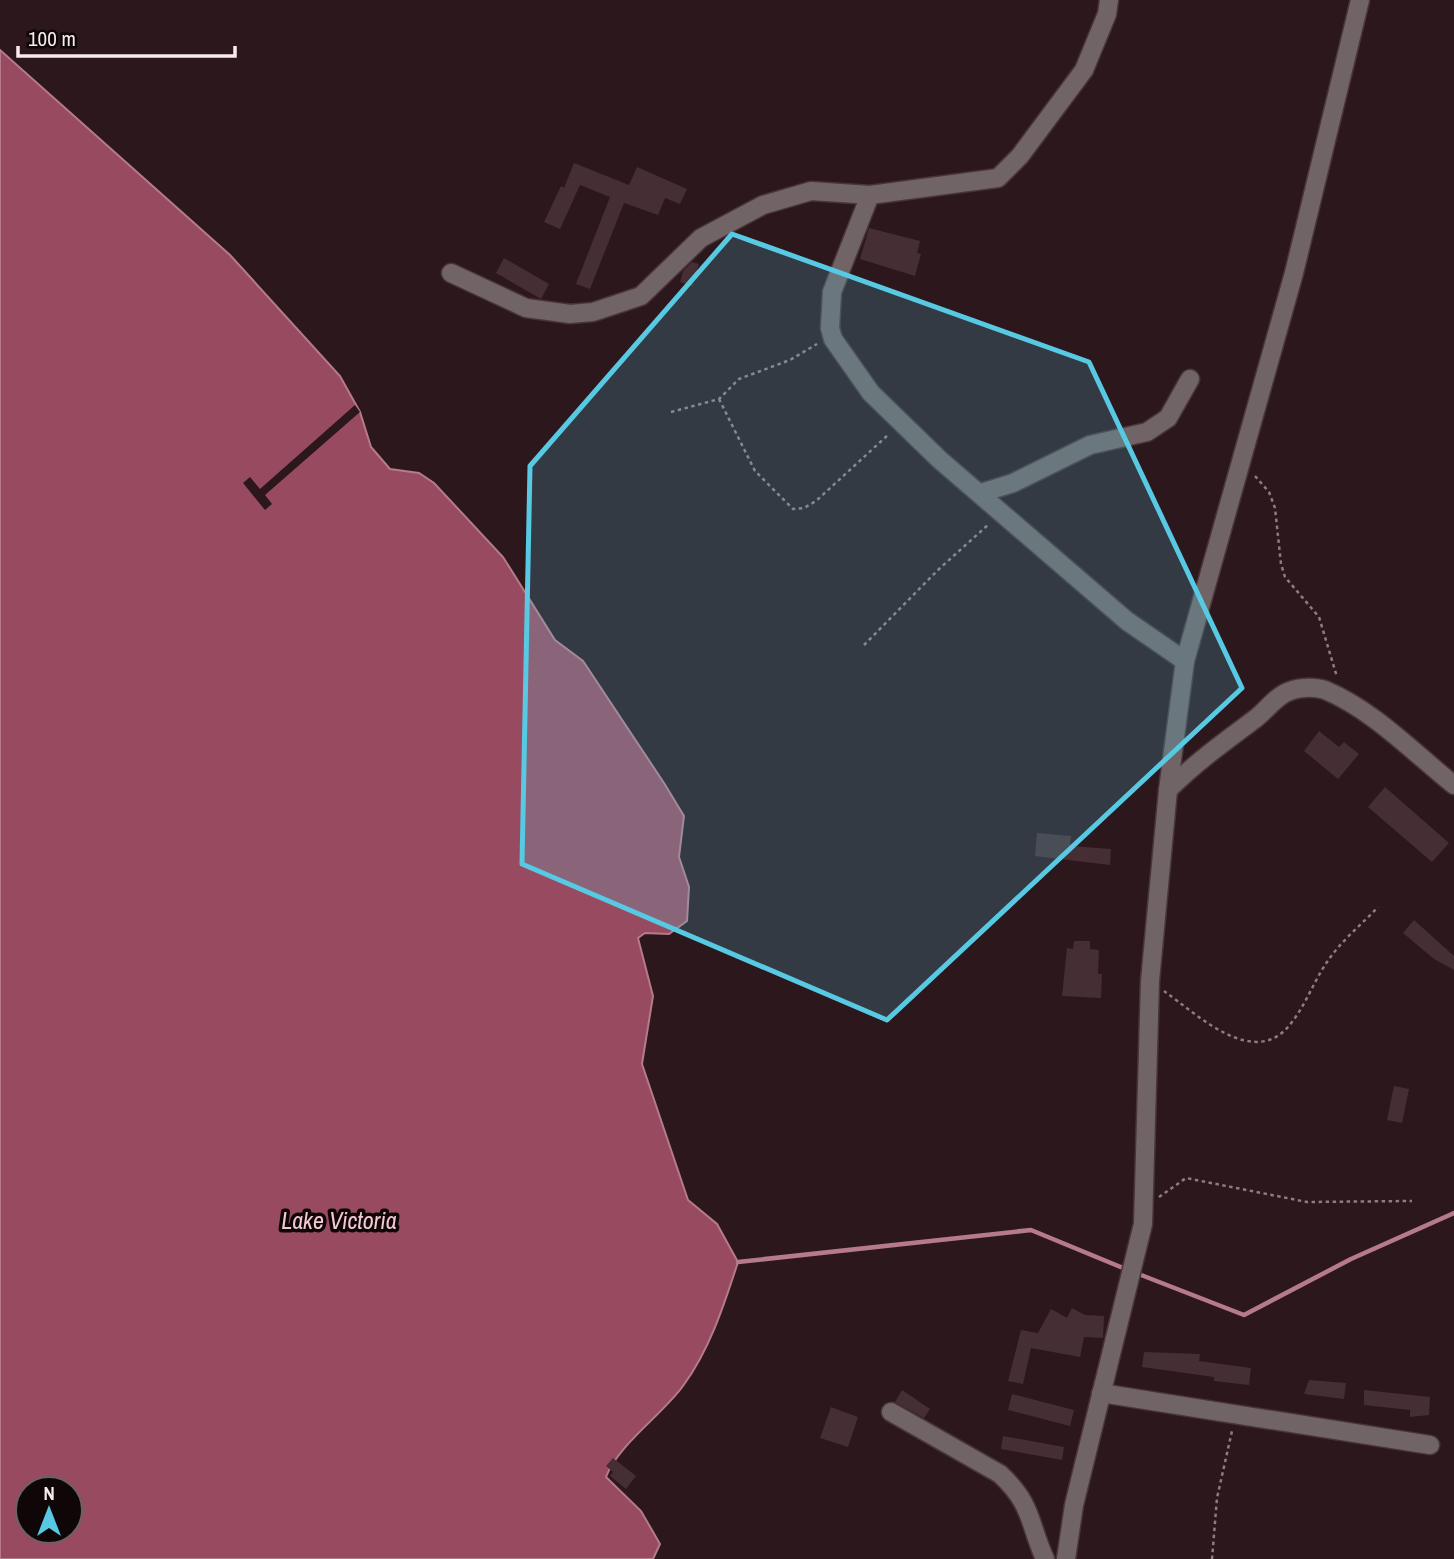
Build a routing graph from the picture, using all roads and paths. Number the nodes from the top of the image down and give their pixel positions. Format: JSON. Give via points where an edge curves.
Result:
{"nodes":[{"id":1,"x":1109,"y":0,"type":"edge"},
{"id":2,"x":1360,"y":0,"type":"edge"},
{"id":3,"x":870,"y":195,"type":"junction"},
{"id":4,"x":451,"y":274,"type":"dead end"},
{"id":5,"x":833,"y":339,"type":"junction"},
{"id":6,"x":1190,"y":379,"type":"dead end"},
{"id":7,"x":719,"y":399,"type":"junction"},
{"id":8,"x":671,"y":412,"type":"dead end"},
{"id":9,"x":902,"y":423,"type":"junction"},
{"id":10,"x":1242,"y":457,"type":"junction"},
{"id":11,"x":981,"y":493,"type":"junction"},
{"id":12,"x":1002,"y":513,"type":"junction"},
{"id":13,"x":864,"y":645,"type":"dead end"},
{"id":14,"x":1185,"y":661,"type":"junction"},
{"id":15,"x":1344,"y":700,"type":"junction"},
{"id":16,"x":1454,"y":785,"type":"edge"},
{"id":17,"x":1168,"y":790,"type":"junction"},
{"id":18,"x":1378,"y":907,"type":"dead end"},
{"id":19,"x":1150,"y":981,"type":"junction"},
{"id":20,"x":1412,"y":1201,"type":"dead end"},
{"id":21,"x":1143,"y":1204,"type":"junction"},
{"id":22,"x":1101,"y":1393,"type":"junction"},
{"id":23,"x":891,"y":1412,"type":"dead end"},
{"id":24,"x":1236,"y":1415,"type":"junction"},
{"id":25,"x":1430,"y":1445,"type":"dead end"},
{"id":26,"x":1045,"y":1559,"type":"edge"},
{"id":27,"x":1066,"y":1559,"type":"edge"},
{"id":28,"x":1212,"y":1559,"type":"edge"}],
"edges":[{"from":1,"to":3,"type":"street","via":[[1084,71],[998,178]]},
{"from":2,"to":10,"type":"street","via":[[1294,273]]},
{"from":3,"to":4,"type":"street","via":[[811,191],[763,205],[701,238],[641,296],[593,312],[544,313]]},
{"from":3,"to":5,"type":"street","via":[[832,292]]},
{"from":5,"to":7,"type":"path","via":[[739,379]]},
{"from":5,"to":9,"type":"street","via":[[871,393]]},
{"from":6,"to":11,"type":"street","via":[[1168,418],[1155,428],[1090,445],[1013,484]]},
{"from":7,"to":8,"type":"path"},
{"from":7,"to":9,"type":"path","via":[[755,471],[793,509],[816,501]]},
{"from":9,"to":11,"type":"street"},
{"from":10,"to":14,"type":"street"},
{"from":10,"to":15,"type":"path","via":[[1272,496],[1282,569],[1321,621]]},
{"from":11,"to":12,"type":"street"},
{"from":12,"to":13,"type":"path"},
{"from":12,"to":14,"type":"street","via":[[1127,621]]},
{"from":14,"to":17,"type":"street"},
{"from":15,"to":16,"type":"street"},
{"from":15,"to":17,"type":"street","via":[[1317,688],[1286,693],[1203,755]]},
{"from":17,"to":19,"type":"street"},
{"from":18,"to":19,"type":"path","via":[[1328,959],[1292,1023],[1264,1042],[1231,1037]]},
{"from":19,"to":21,"type":"street"},
{"from":20,"to":21,"type":"path","via":[[1307,1202],[1186,1178]]},
{"from":21,"to":22,"type":"street","via":[[1143,1224]]},
{"from":22,"to":24,"type":"street"},
{"from":22,"to":27,"type":"street"},
{"from":23,"to":26,"type":"street","via":[[1000,1474],[1014,1487],[1027,1505]]},
{"from":24,"to":25,"type":"street"},
{"from":24,"to":28,"type":"path","via":[[1217,1498]]}]}
